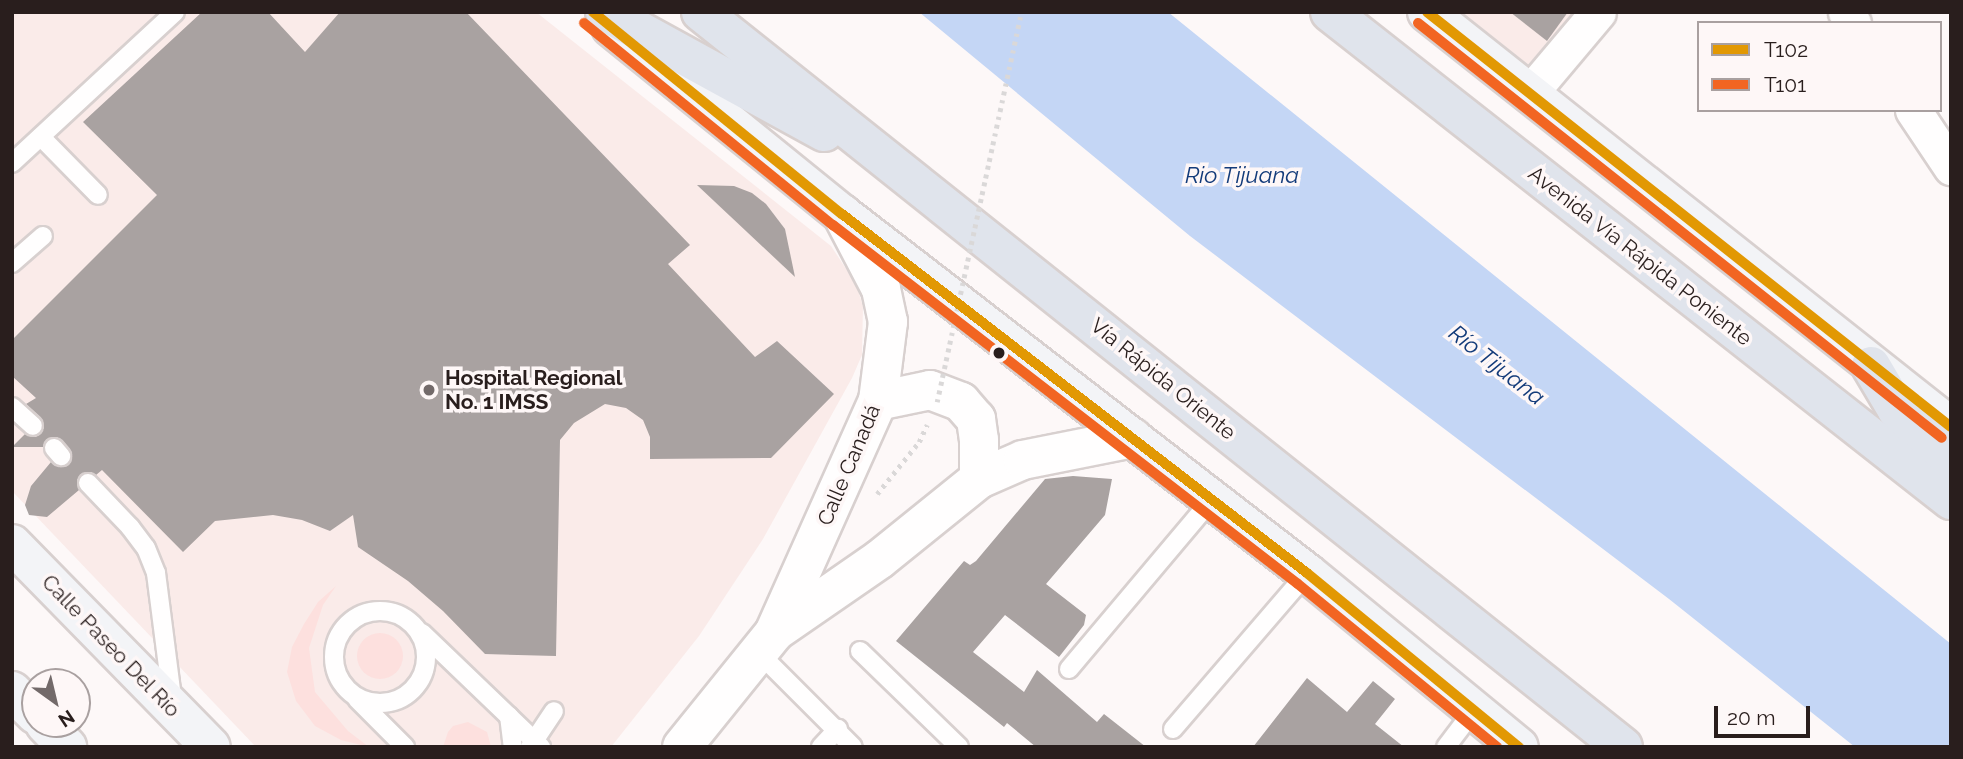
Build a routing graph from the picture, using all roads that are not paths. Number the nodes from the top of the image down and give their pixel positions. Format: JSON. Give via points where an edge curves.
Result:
{"nodes":[{"id":1,"x":175,"y":12,"type":"edge"},
{"id":2,"x":593,"y":12,"type":"edge"},
{"id":3,"x":605,"y":12,"type":"edge"},
{"id":4,"x":701,"y":12,"type":"edge"},
{"id":5,"x":1330,"y":12,"type":"edge"},
{"id":6,"x":1427,"y":12,"type":"edge"},
{"id":7,"x":1598,"y":12,"type":"edge"},
{"id":8,"x":1529,"y":94,"type":"junction"},
{"id":9,"x":1914,"y":112,"type":"edge"},
{"id":10,"x":41,"y":137,"type":"junction"},
{"id":11,"x":14,"y":158,"type":"edge"},
{"id":12,"x":1951,"y":167,"type":"edge"},
{"id":13,"x":914,"y":179,"type":"junction"},
{"id":14,"x":98,"y":195,"type":"dead end"},
{"id":15,"x":842,"y":214,"type":"junction"},
{"id":16,"x":43,"y":236,"type":"dead end"},
{"id":17,"x":12,"y":263,"type":"edge"},
{"id":18,"x":1871,"y":366,"type":"junction"},
{"id":19,"x":878,"y":401,"type":"junction"},
{"id":20,"x":12,"y":407,"type":"edge"},
{"id":21,"x":33,"y":426,"type":"dead end"},
{"id":22,"x":1951,"y":427,"type":"edge"},
{"id":23,"x":1133,"y":438,"type":"junction"},
{"id":24,"x":1951,"y":459,"type":"edge"},
{"id":25,"x":979,"y":479,"type":"junction"},
{"id":26,"x":88,"y":482,"type":"dead end"},
{"id":27,"x":1212,"y":499,"type":"junction"},
{"id":28,"x":1951,"y":500,"type":"edge"},
{"id":29,"x":12,"y":544,"type":"edge"},
{"id":30,"x":1307,"y":573,"type":"junction"},
{"id":31,"x":411,"y":623,"type":"junction"},
{"id":32,"x":766,"y":642,"type":"junction"},
{"id":33,"x":860,"y":651,"type":"dead end"},
{"id":34,"x":1069,"y":669,"type":"dead end"},
{"id":35,"x":355,"y":696,"type":"junction"},
{"id":36,"x":173,"y":709,"type":"junction"},
{"id":37,"x":1474,"y":710,"type":"junction"},
{"id":38,"x":554,"y":711,"type":"dead end"},
{"id":39,"x":509,"y":716,"type":"junction"},
{"id":40,"x":838,"y":729,"type":"junction"},
{"id":41,"x":1173,"y":729,"type":"dead end"},
{"id":42,"x":535,"y":745,"type":"edge"},
{"id":43,"x":211,"y":747,"type":"edge"},
{"id":44,"x":405,"y":747,"type":"edge"},
{"id":45,"x":513,"y":747,"type":"edge"},
{"id":46,"x":682,"y":747,"type":"edge"},
{"id":47,"x":821,"y":747,"type":"edge"},
{"id":48,"x":853,"y":747,"type":"edge"},
{"id":49,"x":959,"y":747,"type":"edge"},
{"id":50,"x":1447,"y":747,"type":"edge"},
{"id":51,"x":1519,"y":747,"type":"edge"},
{"id":52,"x":1623,"y":747,"type":"edge"}],
"edges":[{"from":1,"to":10,"type":"lane"},
{"from":2,"to":15,"type":"main road"},
{"from":3,"to":13,"type":"highway"},
{"from":4,"to":13,"type":"highway","name":"Vía Rápida Oriente"},
{"from":5,"to":28,"type":"highway","name":"Avenida Vía Rápida Poniente"},
{"from":6,"to":8,"type":"main road"},
{"from":7,"to":8,"type":"street"},
{"from":8,"to":18,"type":"main road"},
{"from":9,"to":12,"type":"street"},
{"from":10,"to":11,"type":"lane"},
{"from":10,"to":14,"type":"lane"},
{"from":13,"to":52,"type":"highway","name":"Vía Rápida Oriente"},
{"from":15,"to":19,"type":"street","name":"Calle Canadá","via":[[881,289],[888,322]]},
{"from":15,"to":23,"type":"main road"},
{"from":16,"to":17,"type":"lane"},
{"from":18,"to":22,"type":"main road"},
{"from":18,"to":24,"type":"highway","via":[[1897,410]]},
{"from":19,"to":25,"type":"street","via":[[930,390],[961,402],[976,419]]},
{"from":19,"to":32,"type":"street","name":"Calle Canadá"},
{"from":20,"to":21,"type":"lane"},
{"from":23,"to":25,"type":"street","name":"Calle Canadá","via":[[1023,460]]},
{"from":23,"to":27,"type":"main road"},
{"from":25,"to":32,"type":"street","name":"Calle Canadá"},
{"from":26,"to":36,"type":"lane","via":[[146,548],[156,573]]},
{"from":27,"to":30,"type":"main road"},
{"from":27,"to":34,"type":"lane"},
{"from":29,"to":36,"type":"main road","name":"Calle Paseo Del Río"},
{"from":30,"to":37,"type":"main road"},
{"from":30,"to":41,"type":"lane"},
{"from":31,"to":35,"type":"lane","via":[[426,649],[421,679],[405,695],[384,704]]},
{"from":31,"to":35,"type":"lane","via":[[383,611],[368,612],[343,629],[336,643],[336,673]]},
{"from":31,"to":39,"type":"lane"},
{"from":32,"to":40,"type":"lane"},
{"from":32,"to":46,"type":"street","name":"Calle Canadá"},
{"from":33,"to":49,"type":"lane"},
{"from":35,"to":44,"type":"lane"},
{"from":36,"to":43,"type":"main road","name":"Calle Paseo Del Río"},
{"from":37,"to":50,"type":"lane"},
{"from":37,"to":51,"type":"main road"},
{"from":38,"to":42,"type":"lane"},
{"from":39,"to":42,"type":"lane"},
{"from":39,"to":45,"type":"lane"},
{"from":40,"to":47,"type":"lane"},
{"from":40,"to":48,"type":"lane"}]}
